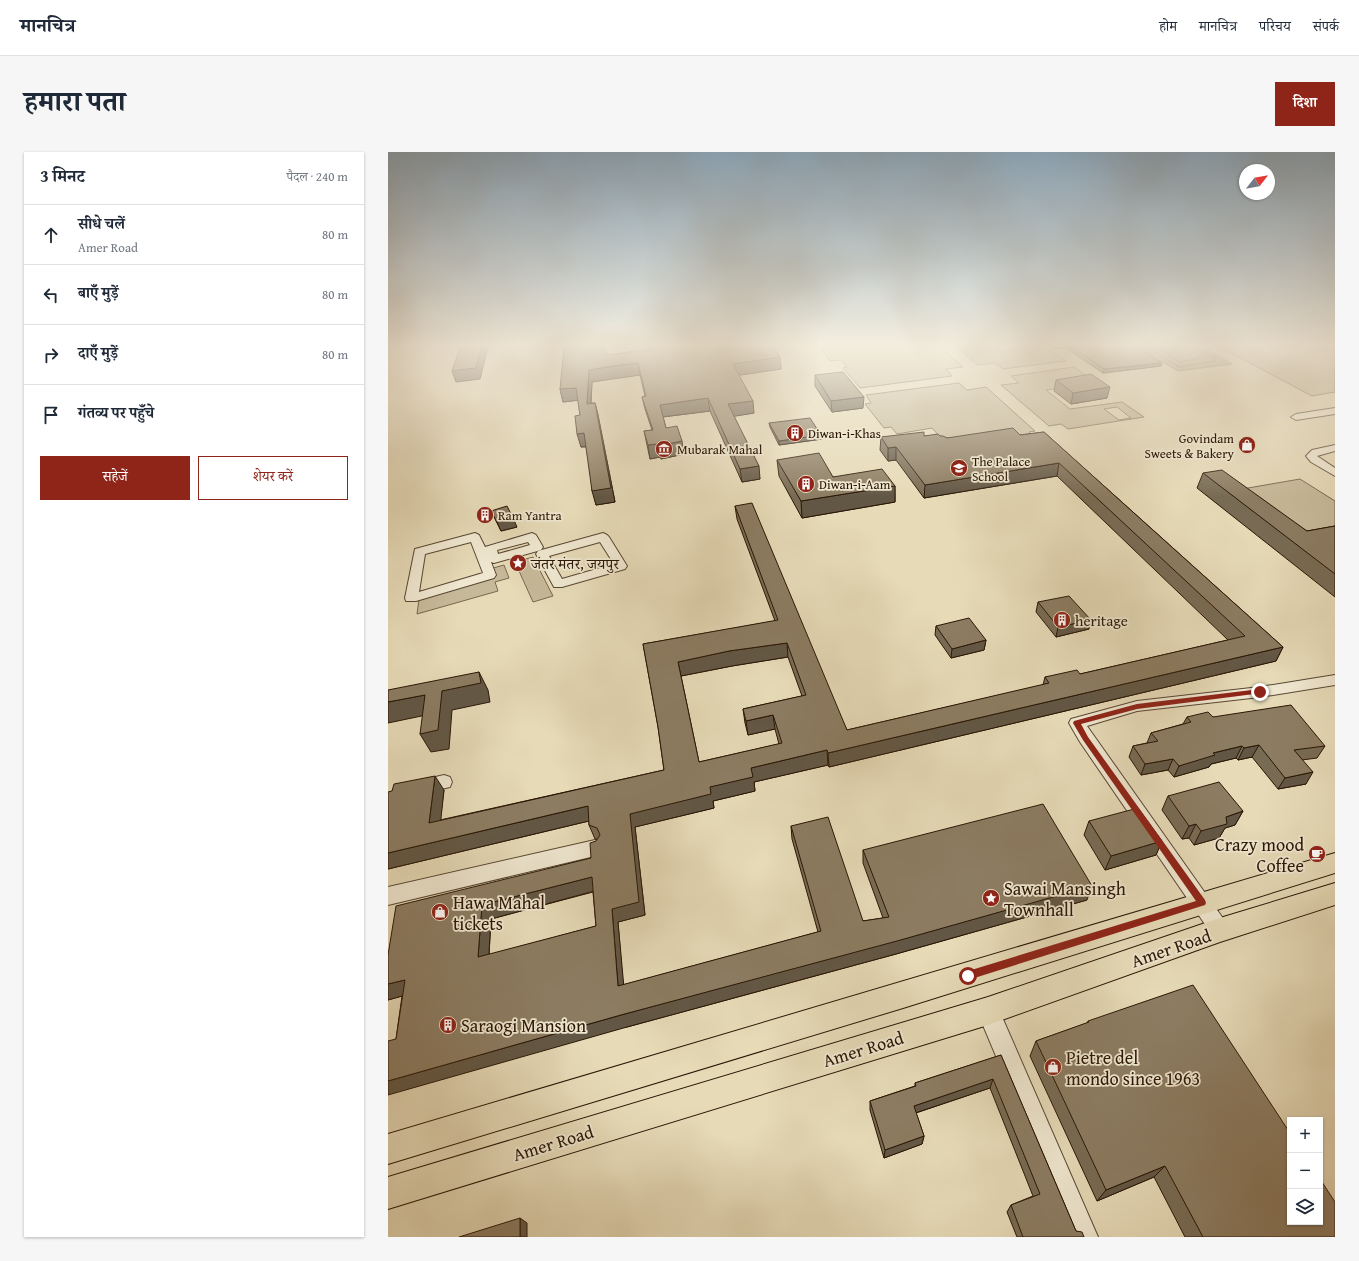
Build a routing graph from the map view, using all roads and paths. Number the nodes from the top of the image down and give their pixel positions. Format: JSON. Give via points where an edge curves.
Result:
{"nodes":[{"id":1,"x":1335,"y":411,"type":"edge"},
{"id":2,"x":1296,"y":417,"type":"dead end"},
{"id":3,"x":1335,"y":448,"type":"edge"},
{"id":4,"x":1335,"y":473,"type":"edge"},
{"id":5,"x":475,"y":537,"type":"joint"},
{"id":6,"x":603,"y":537,"type":"joint"},
{"id":7,"x":1335,"y":680,"type":"edge"},
{"id":8,"x":444,"y":782,"type":"dead end"},
{"id":9,"x":402,"y":791,"type":"edge"},
{"id":10,"x":596,"y":848,"type":"edge"},
{"id":11,"x":1335,"y":863,"type":"edge"},
{"id":12,"x":1335,"y":894,"type":"edge"},
{"id":13,"x":388,"y":896,"type":"edge"},
{"id":14,"x":1202,"y":903,"type":"junction"},
{"id":15,"x":1220,"y":930,"type":"junction"},
{"id":16,"x":988,"y":1012,"type":"junction"},
{"id":17,"x":388,"y":1149,"type":"edge"},
{"id":18,"x":388,"y":1193,"type":"edge"},
{"id":19,"x":1085,"y":1237,"type":"edge"}],
"edges":[{"from":1,"to":2,"type":"street"},
{"from":3,"to":4,"type":"street","via":[[1316,452],[1311,456]]},
{"from":5,"to":5,"type":"street","via":[[490,575],[411,598],[419,552]]},
{"from":6,"to":6,"type":"street","via":[[621,566],[558,584],[542,554]]},
{"from":7,"to":14,"type":"street","via":[[1260,692],[1137,706],[1077,723]]},
{"from":8,"to":9,"type":"street"},
{"from":10,"to":13,"type":"street"},
{"from":11,"to":14,"type":"main road","name":"Amer Road"},
{"from":12,"to":15,"type":"main road","name":"Amer Road"},
{"from":14,"to":15,"type":"street"},
{"from":14,"to":17,"type":"main road","name":"Amer Road"},
{"from":15,"to":16,"type":"main road","name":"Amer Road"},
{"from":16,"to":18,"type":"main road","name":"Amer Road"},
{"from":16,"to":19,"type":"street"}]}
